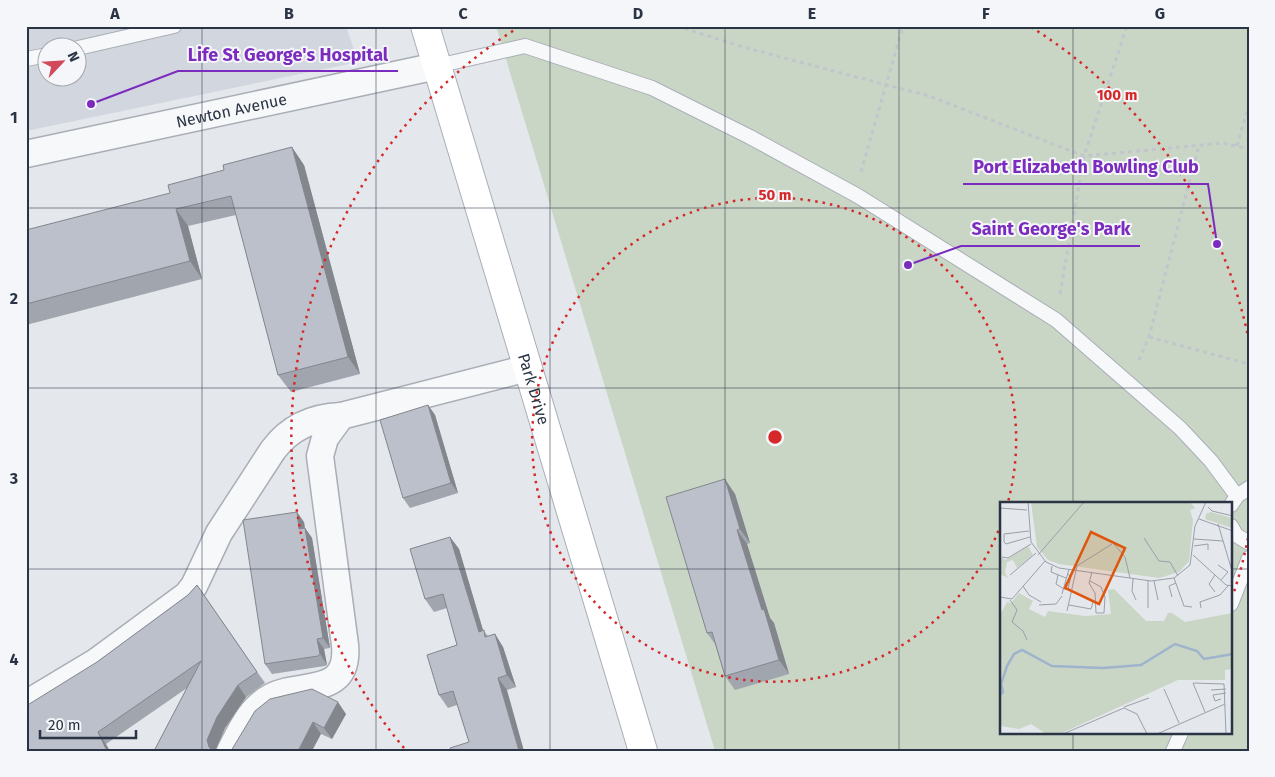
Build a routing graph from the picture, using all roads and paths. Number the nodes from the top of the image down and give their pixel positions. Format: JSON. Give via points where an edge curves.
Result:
{"nodes":[{"id":1,"x":174,"y":26,"type":"edge"},
{"id":2,"x":425,"y":26,"type":"edge"},
{"id":3,"x":676,"y":26,"type":"edge"},
{"id":4,"x":903,"y":26,"type":"edge"},
{"id":5,"x":1127,"y":26,"type":"edge"},
{"id":6,"x":88,"y":46,"type":"edge"},
{"id":7,"x":437,"y":66,"type":"junction"},
{"id":8,"x":886,"y":85,"type":"junction"},
{"id":9,"x":1249,"y":104,"type":"edge"},
{"id":10,"x":1200,"y":145,"type":"junction"},
{"id":11,"x":1238,"y":146,"type":"junction"},
{"id":12,"x":1249,"y":149,"type":"edge"},
{"id":13,"x":26,"y":154,"type":"edge"},
{"id":14,"x":1084,"y":156,"type":"junction"},
{"id":15,"x":858,"y":196,"type":"junction"},
{"id":16,"x":1056,"y":320,"type":"junction"},
{"id":17,"x":1149,"y":337,"type":"junction"},
{"id":18,"x":1249,"y":364,"type":"edge"},
{"id":19,"x":528,"y":368,"type":"junction"},
{"id":20,"x":1128,"y":383,"type":"junction"},
{"id":21,"x":341,"y":416,"type":"junction"},
{"id":22,"x":1249,"y":488,"type":"edge"},
{"id":23,"x":1234,"y":500,"type":"edge"},
{"id":24,"x":1232,"y":528,"type":"edge"},
{"id":25,"x":1249,"y":543,"type":"edge"},
{"id":26,"x":1249,"y":558,"type":"edge"},
{"id":27,"x":1232,"y":601,"type":"edge"},
{"id":28,"x":26,"y":704,"type":"edge"},
{"id":29,"x":1182,"y":734,"type":"edge"},
{"id":30,"x":230,"y":751,"type":"edge"},
{"id":31,"x":643,"y":751,"type":"edge"},
{"id":32,"x":1173,"y":751,"type":"edge"}],
"edges":[{"from":1,"to":6,"type":"lane"},
{"from":2,"to":7,"type":"street","name":"Park Drive"},
{"from":3,"to":8,"type":"path"},
{"from":4,"to":8,"type":"path"},
{"from":5,"to":14,"type":"path"},
{"from":7,"to":13,"type":"street","name":"Newton Avenue"},
{"from":7,"to":15,"type":"lane","via":[[525,46],[536,48],[652,88]]},
{"from":7,"to":19,"type":"street","name":"Park Drive"},
{"from":8,"to":14,"type":"path","via":[[930,96]]},
{"from":8,"to":15,"type":"path","via":[[862,163]]},
{"from":9,"to":11,"type":"path"},
{"from":10,"to":11,"type":"path","via":[[1223,143]]},
{"from":10,"to":14,"type":"path"},
{"from":10,"to":17,"type":"path"},
{"from":11,"to":12,"type":"path"},
{"from":14,"to":16,"type":"path"},
{"from":15,"to":16,"type":"lane"},
{"from":16,"to":20,"type":"lane"},
{"from":17,"to":18,"type":"path"},
{"from":17,"to":20,"type":"path"},
{"from":19,"to":21,"type":"street"},
{"from":19,"to":31,"type":"street","name":"Park Drive"},
{"from":20,"to":23,"type":"lane","via":[[1205,454]]},
{"from":21,"to":28,"type":"street","via":[[314,419],[279,442],[219,533],[187,596],[96,662]]},
{"from":21,"to":30,"type":"street","via":[[324,438],[320,456],[345,645],[344,661],[333,680],[314,688],[284,692],[255,708]]},
{"from":22,"to":23,"type":"lane"},
{"from":24,"to":25,"type":"lane","via":[[1236,535]]},
{"from":26,"to":27,"type":"lane"},
{"from":29,"to":32,"type":"lane"}]}
